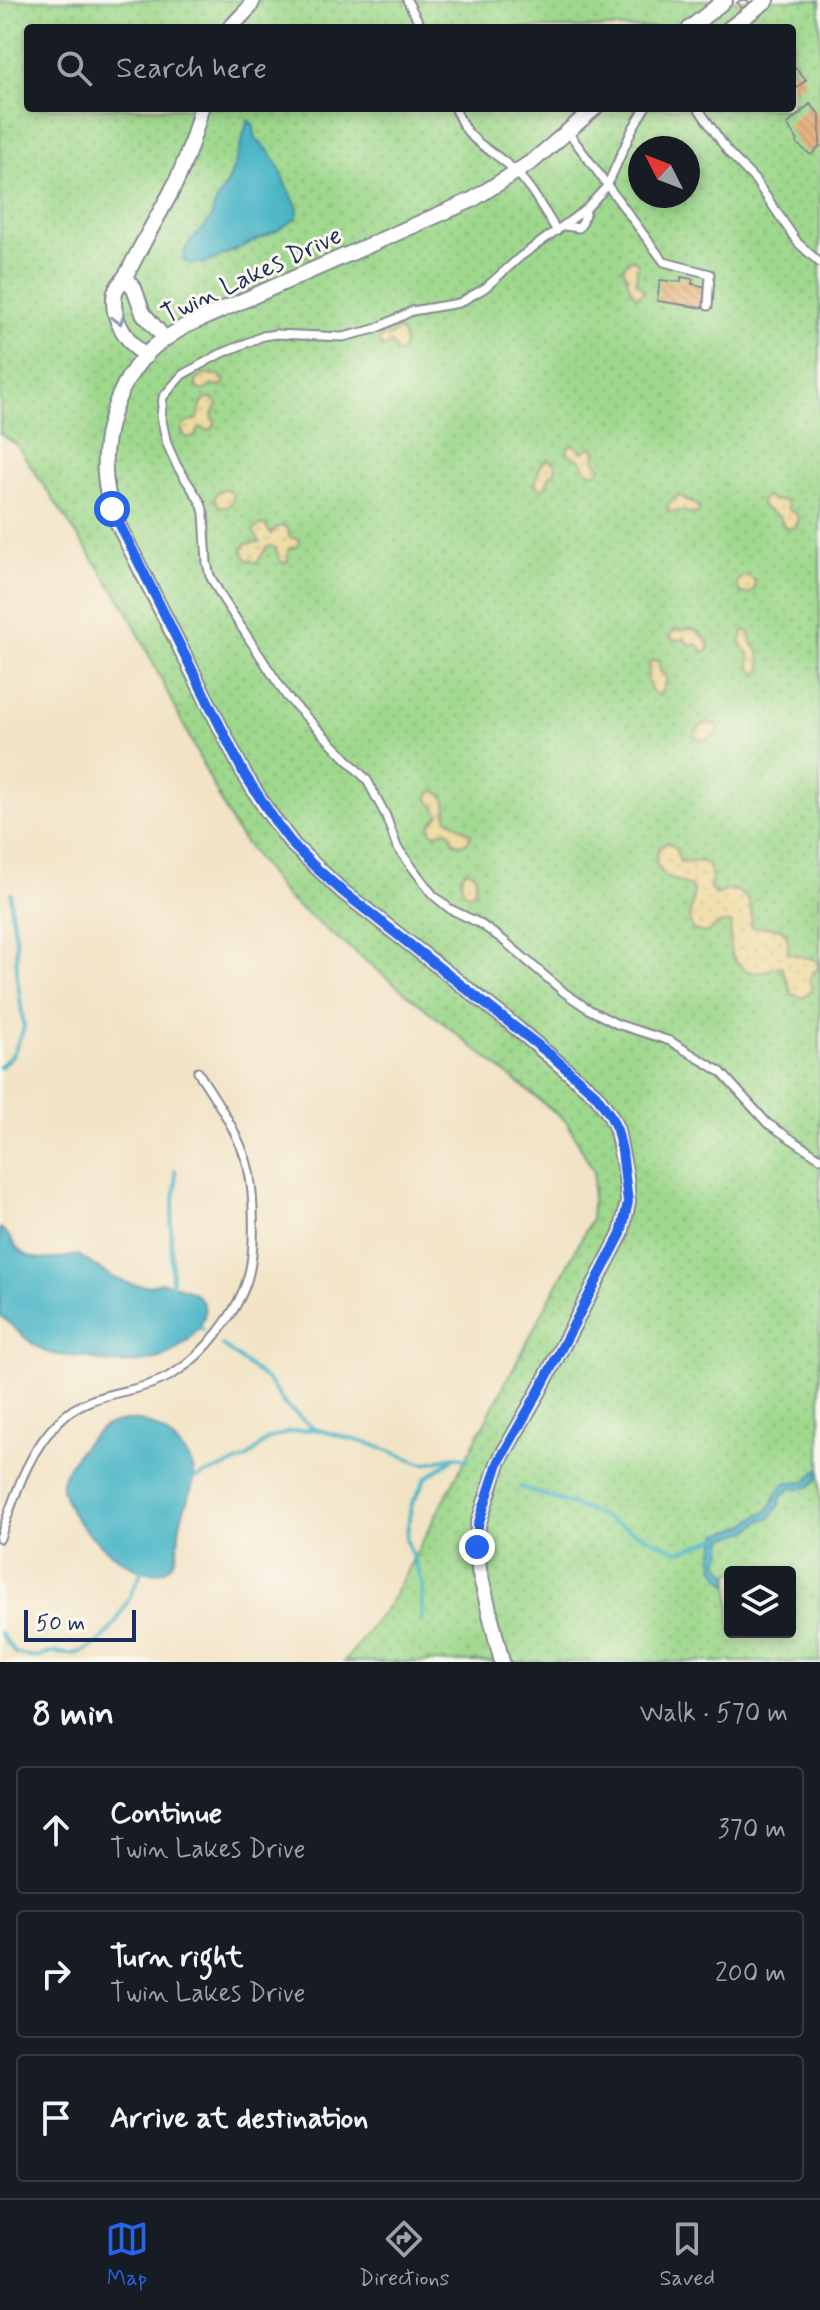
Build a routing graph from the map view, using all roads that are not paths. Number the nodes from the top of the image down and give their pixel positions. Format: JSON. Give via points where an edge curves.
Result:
{"nodes":[{"id":1,"x":253,"y":0,"type":"edge"},
{"id":2,"x":407,"y":0,"type":"edge"},
{"id":3,"x":725,"y":0,"type":"edge"},
{"id":4,"x":767,"y":0,"type":"edge"},
{"id":5,"x":234,"y":24,"type":"edge"},
{"id":6,"x":420,"y":24,"type":"edge"},
{"id":7,"x":695,"y":24,"type":"edge"},
{"id":8,"x":735,"y":24,"type":"edge"},
{"id":9,"x":200,"y":112,"type":"edge"},
{"id":10,"x":457,"y":112,"type":"edge"},
{"id":11,"x":590,"y":112,"type":"edge"},
{"id":12,"x":643,"y":112,"type":"edge"},
{"id":13,"x":701,"y":112,"type":"edge"},
{"id":14,"x":568,"y":131,"type":"junction"},
{"id":15,"x":517,"y":172,"type":"junction"},
{"id":16,"x":607,"y":186,"type":"junction"},
{"id":17,"x":561,"y":228,"type":"junction"},
{"id":18,"x":820,"y":263,"type":"edge"},
{"id":19,"x":125,"y":277,"type":"junction"},
{"id":20,"x":708,"y":306,"type":"dead end"},
{"id":21,"x":165,"y":339,"type":"junction"},
{"id":22,"x":145,"y":357,"type":"junction"},
{"id":23,"x":198,"y":1072,"type":"dead end"},
{"id":24,"x":820,"y":1158,"type":"edge"},
{"id":25,"x":0,"y":1538,"type":"edge"},
{"id":26,"x":502,"y":1662,"type":"edge"}],
"edges":[{"from":1,"to":5,"type":"street"},
{"from":2,"to":6,"type":"lane"},
{"from":3,"to":7,"type":"street"},
{"from":4,"to":8,"type":"street"},
{"from":9,"to":19,"type":"street","via":[[170,194]]},
{"from":10,"to":15,"type":"lane","via":[[463,129]]},
{"from":11,"to":14,"type":"street","name":"Twin Lakes Drive"},
{"from":12,"to":16,"type":"lane"},
{"from":13,"to":18,"type":"lane","via":[[798,243]]},
{"from":14,"to":15,"type":"street","name":"Twin Lakes Drive"},
{"from":14,"to":16,"type":"lane"},
{"from":15,"to":17,"type":"lane"},
{"from":15,"to":21,"type":"street","name":"Twin Lakes Drive","via":[[458,207]]},
{"from":16,"to":17,"type":"lane"},
{"from":16,"to":20,"type":"lane","via":[[664,262],[710,274]]},
{"from":17,"to":24,"type":"lane","via":[[459,303],[412,311],[343,337],[263,336],[202,363],[182,375],[163,397],[167,444],[201,503],[207,563],[223,599],[287,697],[367,780],[397,847],[433,895],[479,923],[590,1010],[670,1041],[721,1072],[767,1123]]},
{"from":19,"to":21,"type":"street","via":[[143,313]]},
{"from":19,"to":22,"type":"street","one_way":true,"via":[[113,302],[123,333]]},
{"from":21,"to":22,"type":"street","name":"Twin Lakes Drive"},
{"from":22,"to":26,"type":"street","name":"Twin Lakes Drive","via":[[115,407],[105,453],[108,494],[118,524],[258,797],[313,865],[553,1057],[596,1095],[617,1130],[628,1202],[621,1234],[498,1463],[478,1525],[479,1570]]},
{"from":23,"to":25,"type":"lane","via":[[231,1124],[246,1160],[253,1202],[248,1277],[225,1324],[197,1356],[135,1390],[82,1403],[60,1421],[20,1479]]}]}
